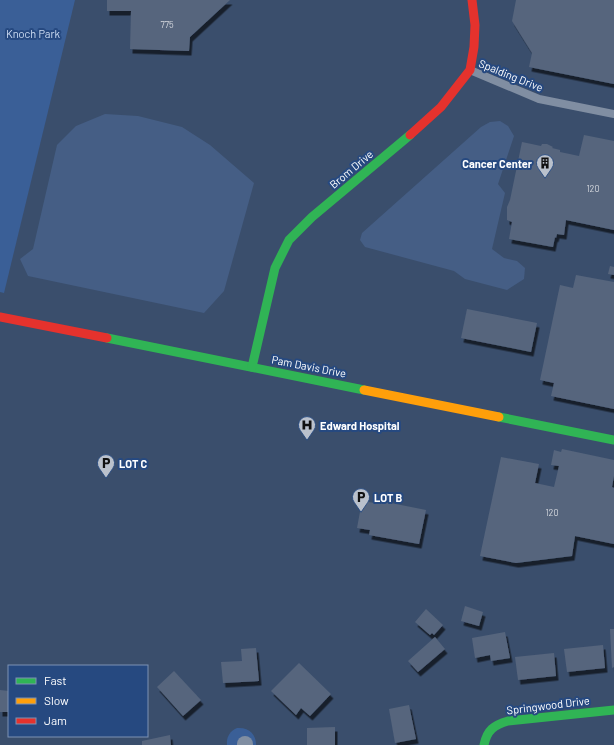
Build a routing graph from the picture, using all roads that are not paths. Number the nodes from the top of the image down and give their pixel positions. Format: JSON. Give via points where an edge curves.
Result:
{"nodes":[{"id":1,"x":472,"y":0,"type":"edge"},
{"id":2,"x":470,"y":70,"type":"junction"},
{"id":3,"x":614,"y":114,"type":"edge"},
{"id":4,"x":0,"y":316,"type":"edge"},
{"id":5,"x":252,"y":367,"type":"junction"},
{"id":6,"x":614,"y":440,"type":"edge"},
{"id":7,"x":614,"y":710,"type":"edge"},
{"id":8,"x":484,"y":745,"type":"edge"}],
"edges":[{"from":1,"to":2,"type":"street","name":"Brom Drive","via":[[475,25]]},
{"from":2,"to":3,"type":"lane","name":"Spalding Drive","via":[[540,99]]},
{"from":2,"to":5,"type":"street","name":"Brom Drive","via":[[441,107],[312,217],[289,240],[275,268]]},
{"from":4,"to":5,"type":"street","name":"Pam Davis Drive"},
{"from":5,"to":6,"type":"street","name":"Pam Davis Drive"},
{"from":7,"to":8,"type":"street","name":"Springwood Drive","via":[[514,720],[494,726],[484,738]]}]}
